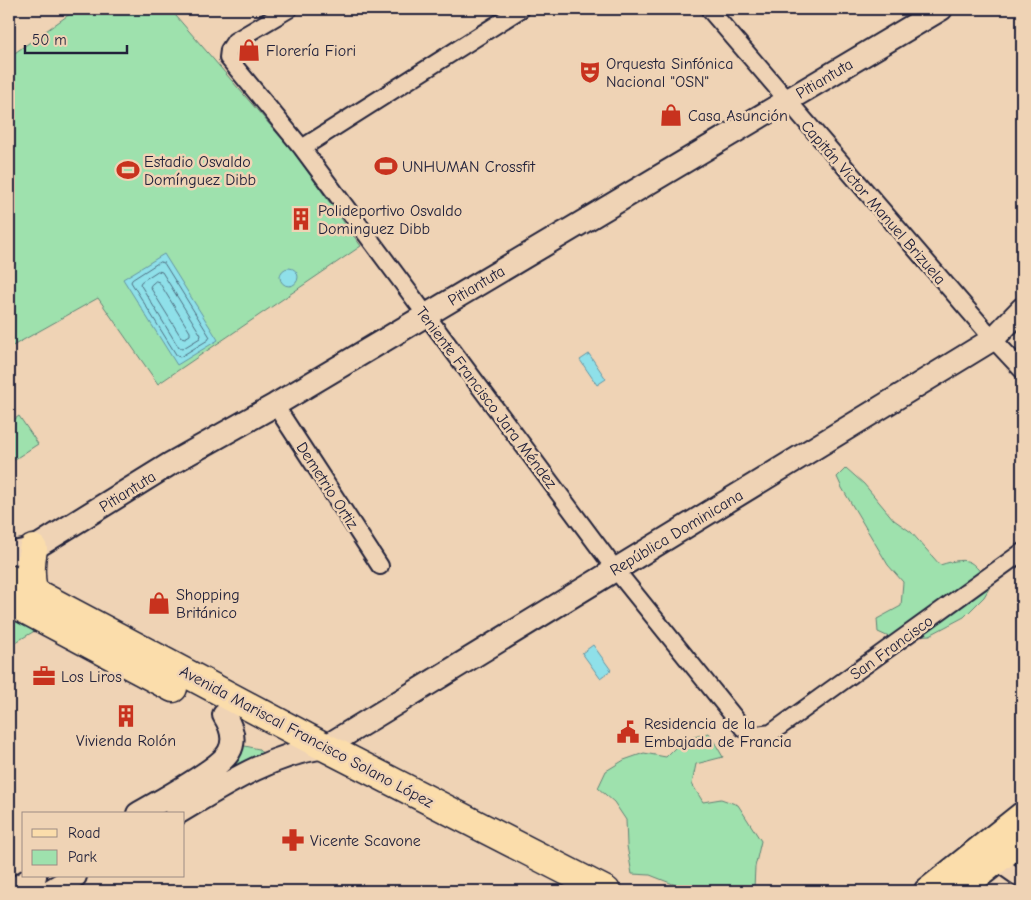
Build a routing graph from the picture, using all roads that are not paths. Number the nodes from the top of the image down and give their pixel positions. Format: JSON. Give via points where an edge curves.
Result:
{"nodes":[{"id":1,"x":288,"y":9,"type":"edge"},
{"id":2,"x":521,"y":9,"type":"edge"},
{"id":3,"x":709,"y":9,"type":"edge"},
{"id":4,"x":941,"y":9,"type":"edge"},
{"id":5,"x":787,"y":100,"type":"junction"},
{"id":6,"x":302,"y":148,"type":"junction"},
{"id":7,"x":1022,"y":310,"type":"edge"},
{"id":8,"x":426,"y":315,"type":"junction"},
{"id":9,"x":993,"y":339,"type":"junction"},
{"id":10,"x":1022,"y":370,"type":"edge"},
{"id":11,"x":275,"y":404,"type":"junction"},
{"id":12,"x":21,"y":551,"type":"edge"},
{"id":13,"x":1022,"y":552,"type":"edge"},
{"id":14,"x":380,"y":566,"type":"dead end"},
{"id":15,"x":615,"y":569,"type":"junction"},
{"id":16,"x":16,"y":590,"type":"edge"},
{"id":17,"x":224,"y":715,"type":"junction"},
{"id":18,"x":757,"y":735,"type":"joint"},
{"id":19,"x":325,"y":747,"type":"junction"},
{"id":20,"x":295,"y":753,"type":"junction"},
{"id":21,"x":141,"y":812,"type":"edge"},
{"id":22,"x":179,"y":812,"type":"edge"},
{"id":23,"x":1022,"y":815,"type":"edge"},
{"id":24,"x":1022,"y":841,"type":"edge"},
{"id":25,"x":987,"y":856,"type":"junction"},
{"id":26,"x":33,"y":878,"type":"edge"},
{"id":27,"x":72,"y":878,"type":"edge"},
{"id":28,"x":1022,"y":880,"type":"edge"},
{"id":29,"x":11,"y":891,"type":"edge"},
{"id":30,"x":50,"y":891,"type":"edge"},
{"id":31,"x":565,"y":891,"type":"edge"},
{"id":32,"x":606,"y":891,"type":"edge"},
{"id":33,"x":926,"y":891,"type":"edge"},
{"id":34,"x":960,"y":891,"type":"edge"}],
"edges":[{"from":1,"to":6,"type":"street","name":"Teniente Francisco Jara Méndez","via":[[235,41],[228,58]]},
{"from":2,"to":6,"type":"street"},
{"from":3,"to":5,"type":"street","name":"Capitán Victor Manuel Brizuela"},
{"from":4,"to":5,"type":"street","name":"Pitiantuta"},
{"from":5,"to":8,"type":"street","name":"Pitiantuta"},
{"from":5,"to":9,"type":"street","name":"Capitán Victor Manuel Brizuela"},
{"from":6,"to":8,"type":"street","name":"Teniente Francisco Jara Méndez"},
{"from":7,"to":9,"type":"street","name":"República Dominicana"},
{"from":8,"to":11,"type":"street","name":"Pitiantuta"},
{"from":8,"to":15,"type":"street","name":"Teniente Francisco Jara Méndez"},
{"from":9,"to":10,"type":"street","name":"Capitán Victor Manuel Brizuela"},
{"from":9,"to":15,"type":"street","name":"República Dominicana"},
{"from":11,"to":12,"type":"street","name":"Pitiantuta"},
{"from":11,"to":14,"type":"street","name":"Demetrio Ortiz"},
{"from":12,"to":16,"type":"highway","via":[[30,573]]},
{"from":13,"to":18,"type":"street","name":"San Francisco","via":[[771,733]]},
{"from":15,"to":18,"type":"street","name":"Teniente Francisco Jara Méndez","via":[[743,728]]},
{"from":15,"to":19,"type":"street","name":"República Dominicana"},
{"from":16,"to":17,"type":"highway","name":"Avenida Mariscal Francisco Solano López","via":[[45,620]]},
{"from":16,"to":19,"type":"highway","name":"Avenida Mariscal Francisco Solano López"},
{"from":17,"to":20,"type":"highway","name":"Avenida Mariscal Francisco Solano López"},
{"from":17,"to":21,"type":"street","via":[[232,733],[229,753],[210,770]]},
{"from":19,"to":20,"type":"street"},
{"from":19,"to":32,"type":"highway","name":"Avenida Mariscal Francisco Solano López"},
{"from":20,"to":22,"type":"street","via":[[253,769]]},
{"from":20,"to":31,"type":"highway","name":"Avenida Mariscal Francisco Solano López"},
{"from":23,"to":25,"type":"main road"},
{"from":24,"to":25,"type":"main road"},
{"from":25,"to":28,"type":"street"},
{"from":25,"to":33,"type":"main road"},
{"from":25,"to":34,"type":"main road"},
{"from":26,"to":29,"type":"street"},
{"from":27,"to":30,"type":"street"}]}
